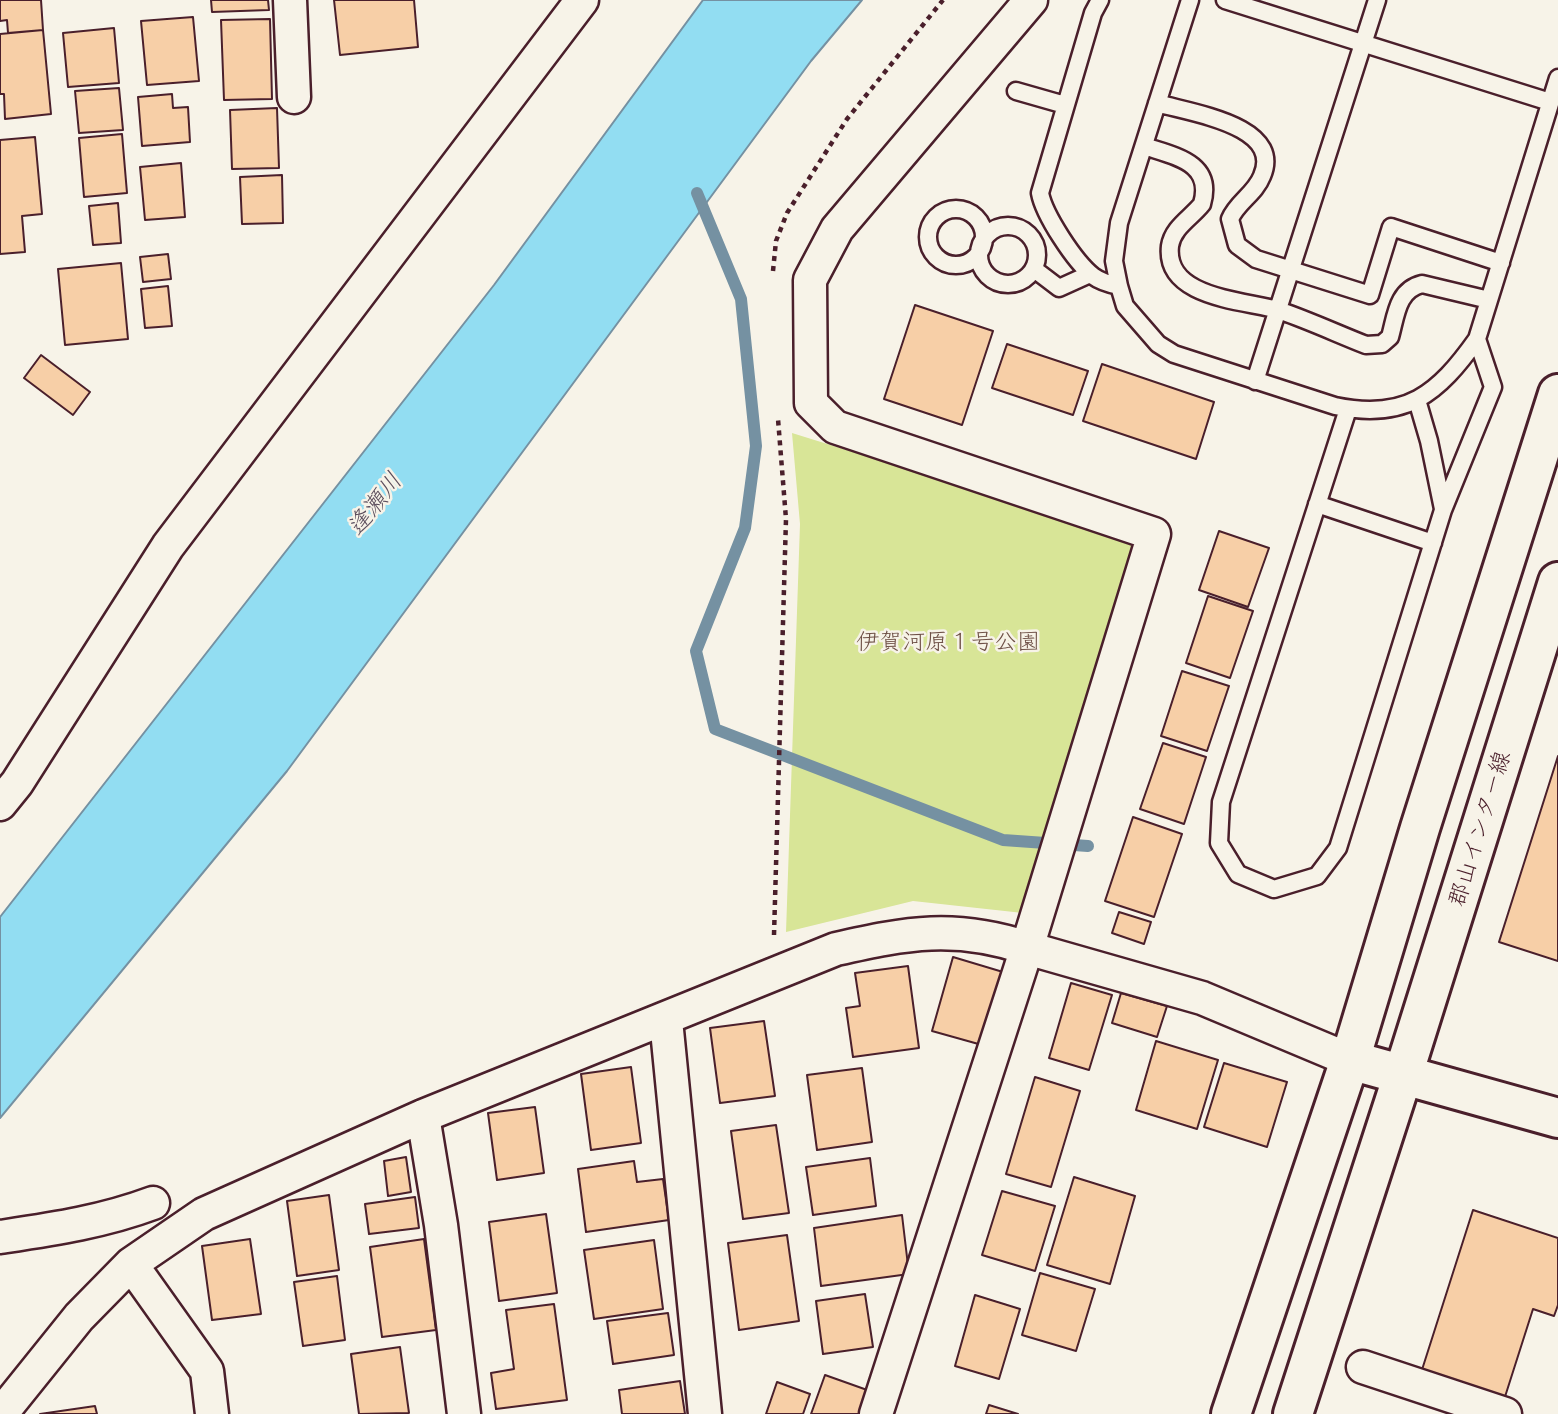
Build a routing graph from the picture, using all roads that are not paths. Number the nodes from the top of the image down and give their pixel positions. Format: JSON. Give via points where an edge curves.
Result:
{"nodes":[{"id":1,"x":290,"y":0,"type":"edge"},
{"id":2,"x":582,"y":0,"type":"edge"},
{"id":3,"x":1031,"y":0,"type":"edge"},
{"id":4,"x":1100,"y":0,"type":"edge"},
{"id":5,"x":1190,"y":0,"type":"edge"},
{"id":6,"x":1225,"y":0,"type":"edge"},
{"id":7,"x":1377,"y":0,"type":"edge"},
{"id":8,"x":1363,"y":44,"type":"junction"},
{"id":9,"x":1558,"y":78,"type":"edge"},
{"id":10,"x":1016,"y":91,"type":"dead end"},
{"id":11,"x":294,"y":97,"type":"dead end"},
{"id":12,"x":1550,"y":102,"type":"junction"},
{"id":13,"x":1157,"y":103,"type":"junction"},
{"id":14,"x":1065,"y":105,"type":"junction"},
{"id":15,"x":1144,"y":146,"type":"junction"},
{"id":16,"x":1501,"y":263,"type":"junction"},
{"id":17,"x":1034,"y":269,"type":"junction"},
{"id":18,"x":1291,"y":270,"type":"junction"},
{"id":19,"x":1090,"y":274,"type":"junction"},
{"id":20,"x":1119,"y":286,"type":"junction"},
{"id":21,"x":1489,"y":300,"type":"junction"},
{"id":22,"x":1278,"y":310,"type":"junction"},
{"id":23,"x":1477,"y":339,"type":"junction"},
{"id":24,"x":1255,"y":381,"type":"junction"},
{"id":25,"x":1558,"y":394,"type":"edge"},
{"id":26,"x":1417,"y":400,"type":"junction"},
{"id":27,"x":1348,"y":409,"type":"junction"},
{"id":28,"x":1317,"y":504,"type":"junction"},
{"id":29,"x":1443,"y":510,"type":"junction"},
{"id":30,"x":1433,"y":543,"type":"junction"},
{"id":31,"x":1558,"y":582,"type":"edge"},
{"id":32,"x":6,"y":782,"type":"edge"},
{"id":33,"x":1027,"y":948,"type":"junction"},
{"id":34,"x":666,"y":1020,"type":"junction"},
{"id":35,"x":1350,"y":1060,"type":"junction"},
{"id":36,"x":1404,"y":1075,"type":"junction"},
{"id":37,"x":422,"y":1116,"type":"junction"},
{"id":38,"x":1558,"y":1118,"type":"edge"},
{"id":39,"x":153,"y":1203,"type":"dead end"},
{"id":40,"x":0,"y":1237,"type":"edge"},
{"id":41,"x":131,"y":1264,"type":"junction"},
{"id":42,"x":1363,"y":1367,"type":"dead end"},
{"id":43,"x":1,"y":1414,"type":"edge"},
{"id":44,"x":212,"y":1414,"type":"edge"},
{"id":45,"x":464,"y":1414,"type":"edge"},
{"id":46,"x":705,"y":1414,"type":"edge"},
{"id":47,"x":876,"y":1414,"type":"edge"},
{"id":48,"x":1231,"y":1414,"type":"edge"},
{"id":49,"x":1293,"y":1414,"type":"edge"},
{"id":50,"x":1505,"y":1414,"type":"edge"}],
"edges":[{"from":1,"to":11,"type":"street"},
{"from":2,"to":32,"type":"street","via":[[167,546]]},
{"from":3,"to":33,"type":"street","via":[[837,229],[810,279],[811,403],[835,426],[1154,534]]},
{"from":4,"to":14,"type":"lane"},
{"from":5,"to":13,"type":"lane"},
{"from":6,"to":8,"type":"lane"},
{"from":7,"to":8,"type":"lane"},
{"from":8,"to":12,"type":"lane"},
{"from":8,"to":18,"type":"lane"},
{"from":9,"to":12,"type":"lane"},
{"from":10,"to":14,"type":"lane"},
{"from":12,"to":16,"type":"lane"},
{"from":13,"to":15,"type":"lane"},
{"from":13,"to":18,"type":"lane","via":[[1244,130],[1257,139],[1265,158],[1264,173],[1236,206],[1230,227],[1237,245],[1256,259]]},
{"from":14,"to":19,"type":"lane","via":[[1040,193],[1045,212]]},
{"from":15,"to":20,"type":"lane","via":[[1119,223],[1114,261]]},
{"from":15,"to":22,"type":"lane","via":[[1192,163],[1202,176],[1202,204],[1172,237],[1170,256],[1178,272],[1204,293]]},
{"from":16,"to":18,"type":"lane","via":[[1391,228],[1370,295]]},
{"from":16,"to":21,"type":"lane"},
{"from":17,"to":17,"type":"lane","via":[[1020,282],[992,279],[981,264],[981,245],[1002,227],[1020,228],[1034,241]]},
{"from":17,"to":19,"type":"lane","via":[[1059,288]]},
{"from":18,"to":22,"type":"lane"},
{"from":19,"to":20,"type":"lane"},
{"from":20,"to":24,"type":"lane","via":[[1125,306],[1158,344],[1174,354]]},
{"from":21,"to":22,"type":"lane","via":[[1422,284],[1412,286],[1402,295],[1390,337],[1375,346]]},
{"from":21,"to":23,"type":"lane"},
{"from":22,"to":24,"type":"lane"},
{"from":23,"to":26,"type":"lane","via":[[1455,370]]},
{"from":23,"to":29,"type":"lane","via":[[1493,387]]},
{"from":24,"to":27,"type":"lane"},
{"from":25,"to":35,"type":"street"},
{"from":26,"to":27,"type":"lane","via":[[1379,410]]},
{"from":26,"to":29,"type":"lane"},
{"from":27,"to":28,"type":"lane"},
{"from":28,"to":30,"type":"lane"},
{"from":28,"to":30,"type":"lane","via":[[1220,802],[1219,843],[1238,874],[1274,889],[1317,876],[1338,848]]},
{"from":29,"to":30,"type":"lane"},
{"from":31,"to":36,"type":"street","name":"郡山インター線"},
{"from":33,"to":34,"type":"street","via":[[965,932],[897,934],[790,965]]},
{"from":33,"to":35,"type":"street","via":[[1202,998]]},
{"from":33,"to":47,"type":"street"},
{"from":34,"to":37,"type":"street"},
{"from":34,"to":46,"type":"street"},
{"from":35,"to":36,"type":"street"},
{"from":35,"to":48,"type":"street"},
{"from":36,"to":38,"type":"street"},
{"from":36,"to":49,"type":"street","name":"郡山インター線"},
{"from":37,"to":41,"type":"street","via":[[204,1214]]},
{"from":37,"to":45,"type":"street","via":[[441,1225]]},
{"from":39,"to":40,"type":"street","via":[[69,1228]]},
{"from":41,"to":43,"type":"street","via":[[79,1317]]},
{"from":41,"to":44,"type":"street","via":[[207,1371]]},
{"from":42,"to":50,"type":"street"}]}
